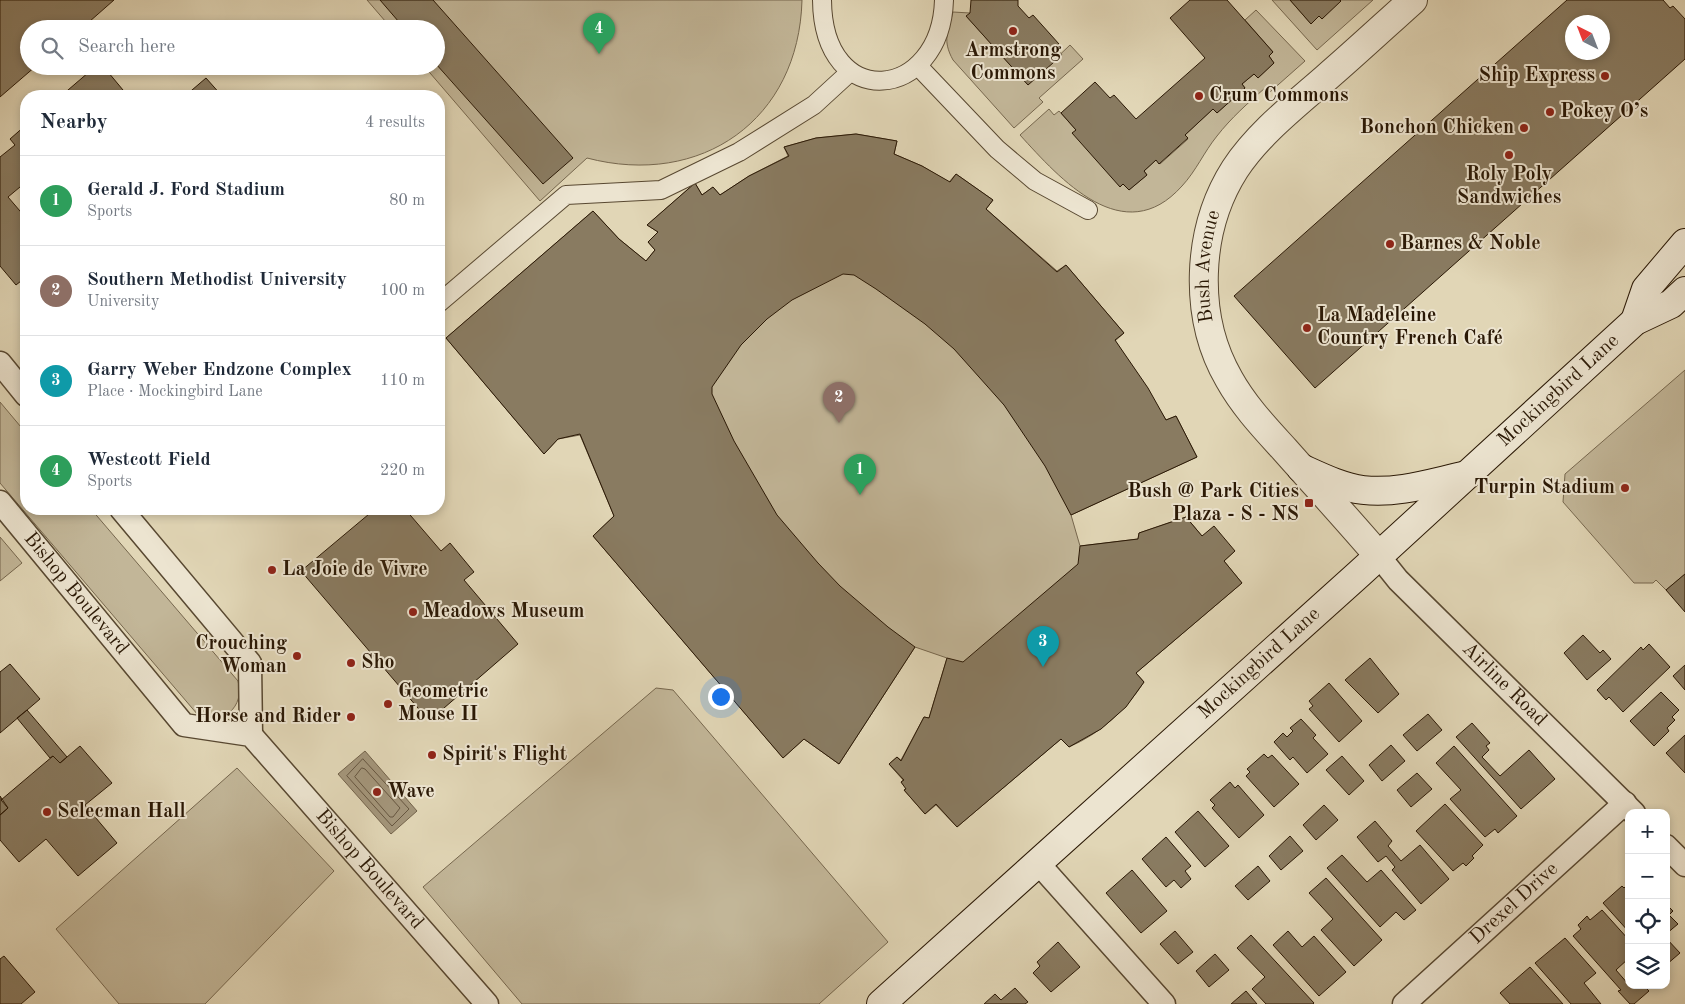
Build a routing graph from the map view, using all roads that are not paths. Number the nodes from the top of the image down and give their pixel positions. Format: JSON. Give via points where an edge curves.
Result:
{"nodes":[{"id":1,"x":822,"y":0,"type":"edge"},
{"id":2,"x":944,"y":0,"type":"edge"},
{"id":3,"x":1413,"y":0,"type":"edge"},
{"id":4,"x":918,"y":66,"type":"junction"},
{"id":5,"x":850,"y":72,"type":"junction"},
{"id":6,"x":1088,"y":210,"type":"dead end"},
{"id":7,"x":1685,"y":244,"type":"edge"},
{"id":8,"x":1685,"y":291,"type":"edge"},
{"id":9,"x":445,"y":298,"type":"edge"},
{"id":10,"x":1635,"y":321,"type":"junction"},
{"id":11,"x":0,"y":364,"type":"edge"},
{"id":12,"x":20,"y":388,"type":"edge"},
{"id":13,"x":1301,"y":468,"type":"junction"},
{"id":14,"x":1465,"y":476,"type":"junction"},
{"id":15,"x":0,"y":502,"type":"edge"},
{"id":16,"x":126,"y":515,"type":"edge"},
{"id":17,"x":1378,"y":555,"type":"junction"},
{"id":18,"x":251,"y":735,"type":"junction"},
{"id":19,"x":1630,"y":808,"type":"edge"},
{"id":20,"x":1670,"y":850,"type":"edge"},
{"id":21,"x":1038,"y":863,"type":"junction"},
{"id":22,"x":1685,"y":865,"type":"edge"},
{"id":23,"x":487,"y":1004,"type":"edge"},
{"id":24,"x":881,"y":1004,"type":"edge"},
{"id":25,"x":1164,"y":1004,"type":"edge"},
{"id":26,"x":1404,"y":1004,"type":"edge"}],
"edges":[{"from":1,"to":5,"type":"street","via":[[826,36],[833,53]]},
{"from":2,"to":4,"type":"street","via":[[937,38],[932,50]]},
{"from":3,"to":13,"type":"main road","name":"Bush Avenue","via":[[1260,139],[1235,170],[1223,193],[1208,240],[1204,296],[1216,353],[1249,410]]},
{"from":4,"to":5,"type":"street","via":[[901,76],[880,81]]},
{"from":4,"to":6,"type":"street","via":[[997,149],[1035,181]]},
{"from":5,"to":9,"type":"street","via":[[806,110],[739,152],[661,190],[566,195]]},
{"from":7,"to":10,"type":"main road","name":"Mockingbird Lane","via":[[1646,289]]},
{"from":8,"to":10,"type":"main road","name":"Mockingbird Lane","via":[[1671,304]]},
{"from":10,"to":14,"type":"main road","name":"Mockingbird Lane"},
{"from":11,"to":12,"type":"street"},
{"from":13,"to":14,"type":"main road","via":[[1331,482],[1363,490],[1421,486]]},
{"from":13,"to":17,"type":"main road","name":"Bush Avenue"},
{"from":14,"to":17,"type":"main road","name":"Mockingbird Lane"},
{"from":15,"to":18,"type":"street","name":"Bishop Boulevard","via":[[184,725]]},
{"from":16,"to":18,"type":"street","via":[[250,664]]},
{"from":17,"to":19,"type":"street","name":"Airline Road","via":[[1398,580]]},
{"from":17,"to":21,"type":"main road","name":"Mockingbird Lane"},
{"from":18,"to":23,"type":"street","name":"Bishop Boulevard"},
{"from":19,"to":26,"type":"street","name":"Drexel Drive"},
{"from":20,"to":22,"type":"street"},
{"from":21,"to":24,"type":"main road","name":"Mockingbird Lane"},
{"from":21,"to":25,"type":"street"}]}
